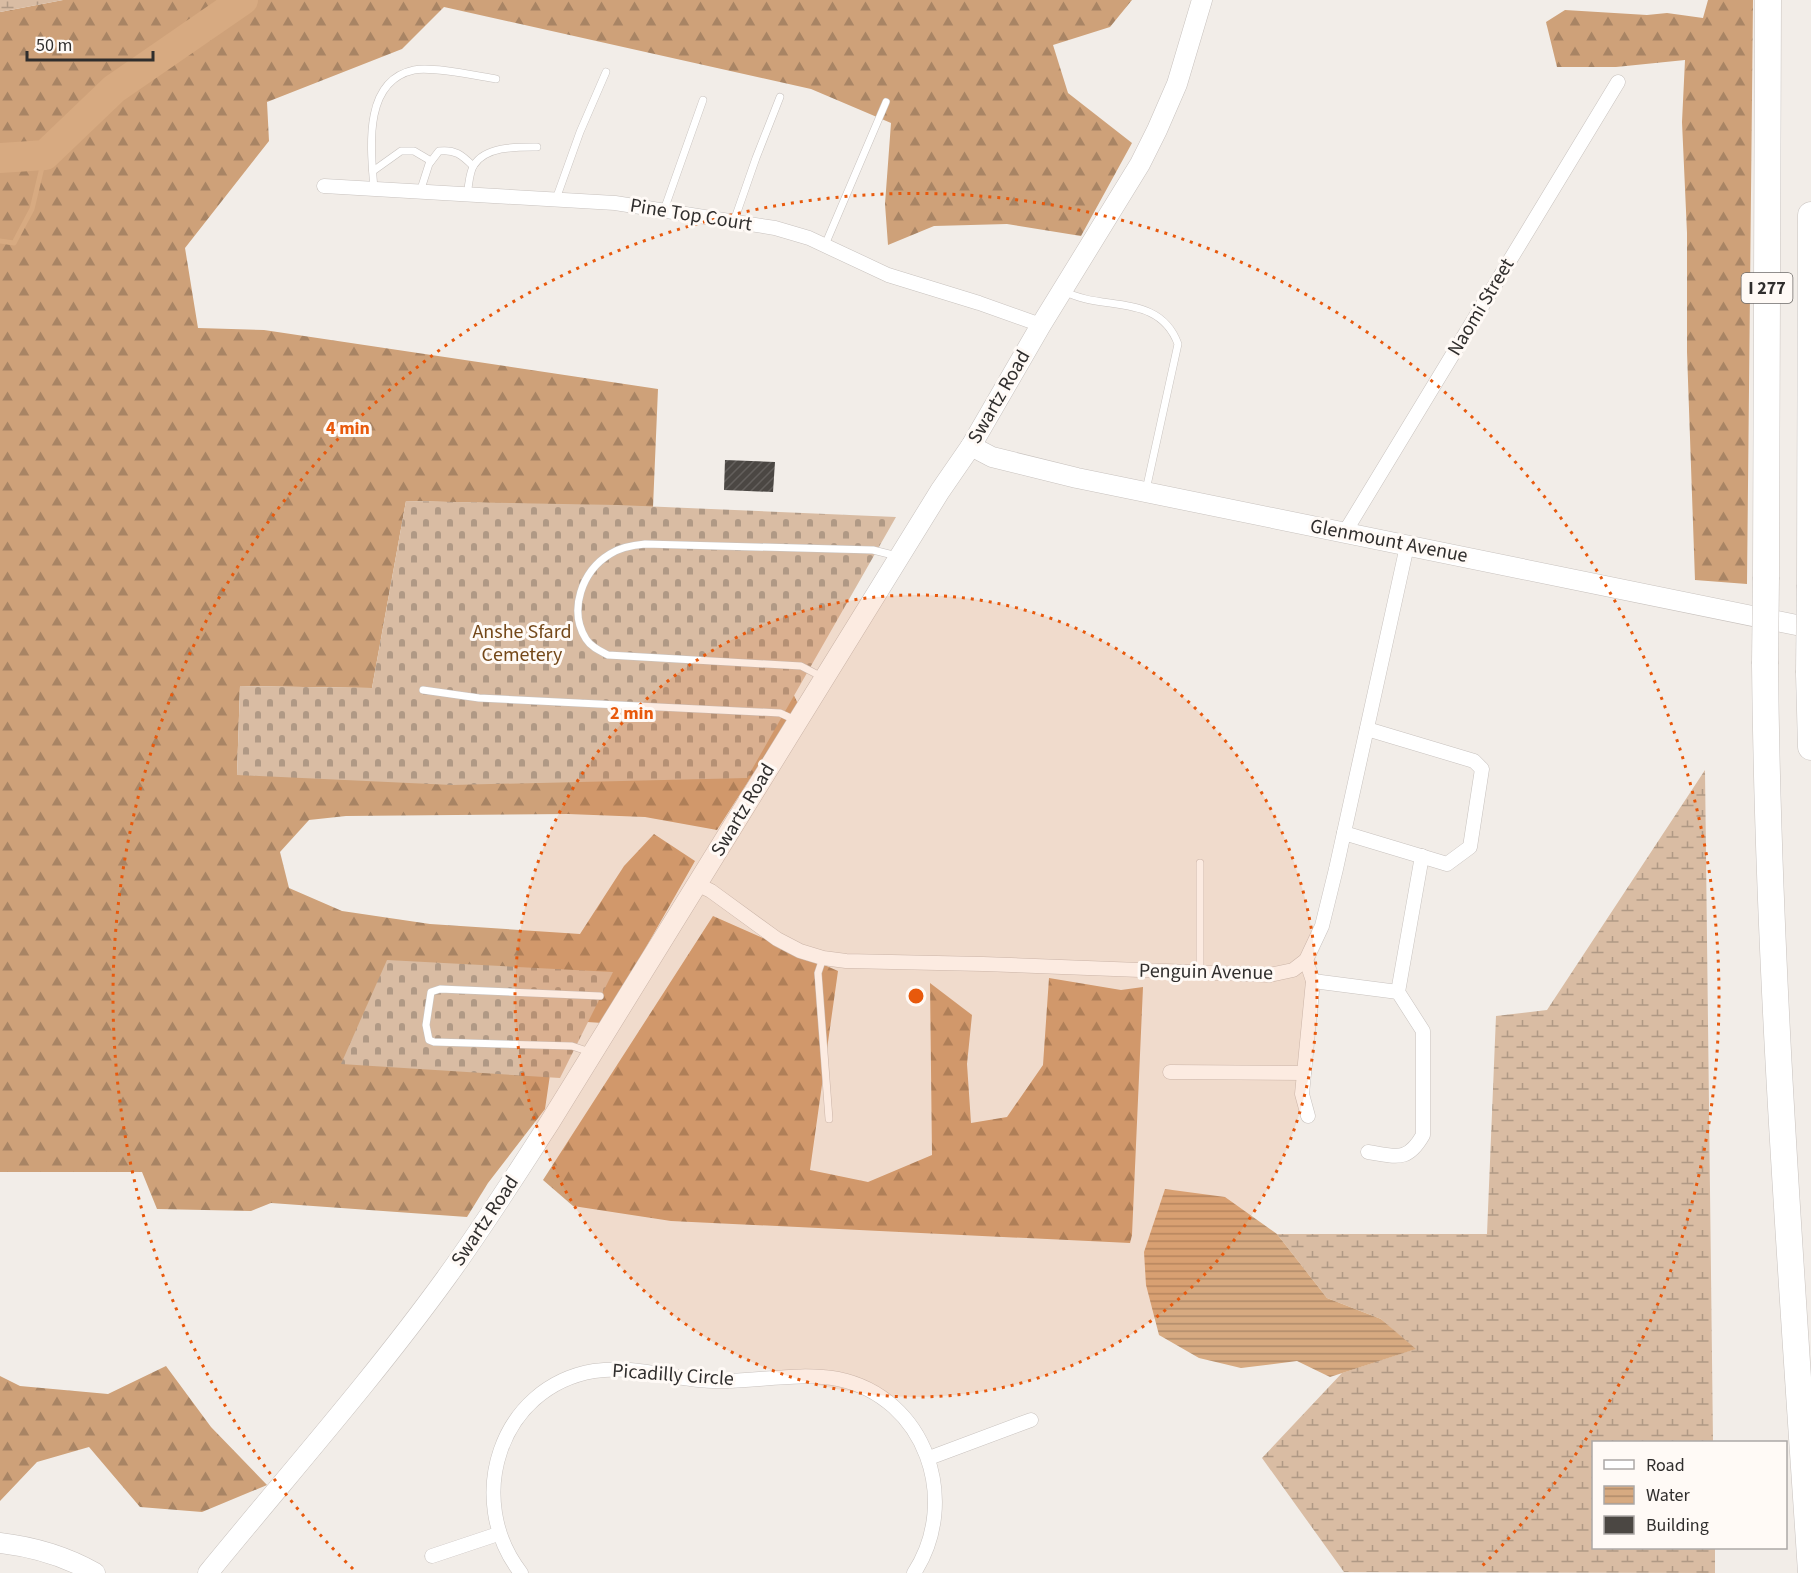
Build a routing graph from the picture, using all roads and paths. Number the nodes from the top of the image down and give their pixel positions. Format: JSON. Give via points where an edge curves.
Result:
{"nodes":[{"id":1,"x":1202,"y":0,"type":"edge"},
{"id":2,"x":1768,"y":0,"type":"edge"},
{"id":3,"x":606,"y":72,"type":"dead end"},
{"id":4,"x":496,"y":79,"type":"dead end"},
{"id":5,"x":1618,"y":82,"type":"dead end"},
{"id":6,"x":780,"y":97,"type":"dead end"},
{"id":7,"x":703,"y":100,"type":"dead end"},
{"id":8,"x":886,"y":102,"type":"dead end"},
{"id":9,"x":537,"y":147,"type":"dead end"},
{"id":10,"x":431,"y":161,"type":"junction"},
{"id":11,"x":473,"y":166,"type":"junction"},
{"id":12,"x":373,"y":171,"type":"junction"},
{"id":13,"x":324,"y":186,"type":"dead end"},
{"id":14,"x":374,"y":189,"type":"junction"},
{"id":15,"x":420,"y":192,"type":"junction"},
{"id":16,"x":467,"y":194,"type":"junction"},
{"id":17,"x":556,"y":199,"type":"junction"},
{"id":18,"x":664,"y":210,"type":"junction"},
{"id":19,"x":1811,"y":215,"type":"edge"},
{"id":20,"x":734,"y":221,"type":"junction"},
{"id":21,"x":825,"y":245,"type":"junction"},
{"id":22,"x":1063,"y":291,"type":"junction"},
{"id":23,"x":1041,"y":325,"type":"junction"},
{"id":24,"x":971,"y":446,"type":"junction"},
{"id":25,"x":1145,"y":492,"type":"junction"},
{"id":26,"x":1345,"y":532,"type":"junction"},
{"id":27,"x":1407,"y":546,"type":"junction"},
{"id":28,"x":900,"y":556,"type":"junction"},
{"id":29,"x":1810,"y":585,"type":"edge"},
{"id":30,"x":1811,"y":628,"type":"edge"},
{"id":31,"x":824,"y":678,"type":"junction"},
{"id":32,"x":423,"y":690,"type":"dead end"},
{"id":33,"x":797,"y":722,"type":"junction"},
{"id":34,"x":1366,"y":729,"type":"junction"},
{"id":35,"x":1811,"y":747,"type":"edge"},
{"id":36,"x":1344,"y":833,"type":"junction"},
{"id":37,"x":1422,"y":856,"type":"junction"},
{"id":38,"x":1200,"y":863,"type":"dead end"},
{"id":39,"x":697,"y":884,"type":"junction"},
{"id":40,"x":823,"y":958,"type":"junction"},
{"id":41,"x":1306,"y":960,"type":"junction"},
{"id":42,"x":1200,"y":972,"type":"junction"},
{"id":43,"x":1313,"y":981,"type":"junction"},
{"id":44,"x":1398,"y":992,"type":"junction"},
{"id":45,"x":600,"y":996,"type":"dead end"},
{"id":46,"x":593,"y":1053,"type":"junction"},
{"id":47,"x":1170,"y":1072,"type":"dead end"},
{"id":48,"x":1304,"y":1073,"type":"junction"},
{"id":49,"x":1308,"y":1116,"type":"dead end"},
{"id":50,"x":829,"y":1119,"type":"dead end"},
{"id":51,"x":1368,"y":1152,"type":"dead end"},
{"id":52,"x":1031,"y":1420,"type":"dead end"},
{"id":53,"x":928,"y":1458,"type":"junction"},
{"id":54,"x":498,"y":1534,"type":"junction"},
{"id":55,"x":0,"y":1543,"type":"edge"},
{"id":56,"x":432,"y":1556,"type":"dead end"},
{"id":57,"x":1811,"y":1572,"type":"edge"},
{"id":58,"x":95,"y":1573,"type":"edge"},
{"id":59,"x":208,"y":1573,"type":"edge"},
{"id":60,"x":521,"y":1573,"type":"edge"},
{"id":61,"x":914,"y":1573,"type":"edge"}],
"edges":[{"from":1,"to":22,"type":"street","name":"Swartz Road","via":[[1177,84],[1157,130]]},
{"from":2,"to":57,"type":"highway","number":"I 277","bridge":true,"via":[[1765,664],[1777,1043]]},
{"from":3,"to":17,"type":"lane"},
{"from":4,"to":12,"type":"lane","via":[[415,70],[393,79],[378,99],[373,118]]},
{"from":5,"to":26,"type":"street","name":"Naomi Street"},
{"from":6,"to":20,"type":"lane"},
{"from":7,"to":18,"type":"lane"},
{"from":8,"to":21,"type":"lane"},
{"from":9,"to":11,"type":"lane","via":[[509,147],[485,155]]},
{"from":10,"to":11,"type":"lane","via":[[439,151],[450,150]]},
{"from":10,"to":12,"type":"lane","via":[[414,151],[401,152]]},
{"from":10,"to":15,"type":"lane"},
{"from":11,"to":16,"type":"lane"},
{"from":12,"to":14,"type":"lane"},
{"from":13,"to":14,"type":"street","name":"Pine Top Court"},
{"from":14,"to":15,"type":"street","name":"Pine Top Court"},
{"from":15,"to":16,"type":"street","name":"Pine Top Court"},
{"from":16,"to":17,"type":"street","name":"Pine Top Court"},
{"from":17,"to":18,"type":"street","name":"Pine Top Court"},
{"from":18,"to":20,"type":"street","name":"Pine Top Court"},
{"from":19,"to":29,"type":"highway","number":"I 277"},
{"from":20,"to":21,"type":"street","name":"Pine Top Court","via":[[775,228]]},
{"from":21,"to":23,"type":"street","name":"Pine Top Court","via":[[888,275]]},
{"from":22,"to":23,"type":"street","name":"Swartz Road"},
{"from":22,"to":25,"type":"lane","via":[[1078,299],[1127,304],[1144,310],[1165,322],[1174,334],[1178,344]]},
{"from":23,"to":24,"type":"street","name":"Swartz Road"},
{"from":24,"to":25,"type":"street","name":"Glenmount Avenue","via":[[1022,465]]},
{"from":24,"to":28,"type":"street","name":"Swartz Road"},
{"from":25,"to":26,"type":"street","name":"Glenmount Avenue"},
{"from":26,"to":27,"type":"street","name":"Glenmount Avenue"},
{"from":27,"to":30,"type":"street","name":"Glenmount Avenue"},
{"from":27,"to":34,"type":"street"},
{"from":28,"to":31,"type":"street","name":"Swartz Road"},
{"from":28,"to":31,"type":"lane","via":[[873,550],[629,545],[609,554],[584,582],[579,619],[586,639],[608,655],[801,666]]},
{"from":29,"to":35,"type":"highway","number":"I 277","bridge":true},
{"from":31,"to":33,"type":"street","name":"Swartz Road"},
{"from":32,"to":33,"type":"lane","via":[[479,698],[780,713]]},
{"from":33,"to":39,"type":"street","name":"Swartz Road"},
{"from":34,"to":36,"type":"street"},
{"from":34,"to":37,"type":"street","via":[[1474,761],[1482,769],[1470,847],[1447,864]]},
{"from":36,"to":37,"type":"street"},
{"from":36,"to":41,"type":"street","via":[[1322,926]]},
{"from":37,"to":44,"type":"street"},
{"from":38,"to":42,"type":"lane"},
{"from":39,"to":40,"type":"street","name":"Penguin Avenue","via":[[777,939]]},
{"from":39,"to":46,"type":"street","name":"Swartz Road"},
{"from":40,"to":42,"type":"street","name":"Penguin Avenue"},
{"from":40,"to":50,"type":"lane","via":[[818,973]]},
{"from":41,"to":42,"type":"street","name":"Penguin Avenue","via":[[1281,974]]},
{"from":41,"to":43,"type":"street"},
{"from":43,"to":44,"type":"street"},
{"from":43,"to":48,"type":"street"},
{"from":44,"to":51,"type":"street","via":[[1423,1031],[1423,1135],[1415,1149],[1401,1157]]},
{"from":45,"to":46,"type":"lane","via":[[440,989],[430,992],[426,1036],[434,1042],[572,1046]]},
{"from":46,"to":59,"type":"street","name":"Swartz Road","via":[[445,1280]]},
{"from":47,"to":48,"type":"street"},
{"from":48,"to":49,"type":"street","via":[[1302,1094]]},
{"from":52,"to":53,"type":"street"},
{"from":53,"to":54,"type":"street","name":"Picadilly Circle","via":[[915,1431],[890,1404],[839,1379],[718,1381],[634,1370],[591,1372],[565,1380],[538,1397],[506,1436],[493,1489]]},
{"from":53,"to":61,"type":"street","name":"Picadilly Circle","via":[[934,1475],[934,1523]]},
{"from":54,"to":56,"type":"street"},
{"from":54,"to":60,"type":"street","name":"Picadilly Circle"},
{"from":55,"to":58,"type":"street","via":[[37,1549]]}]}
